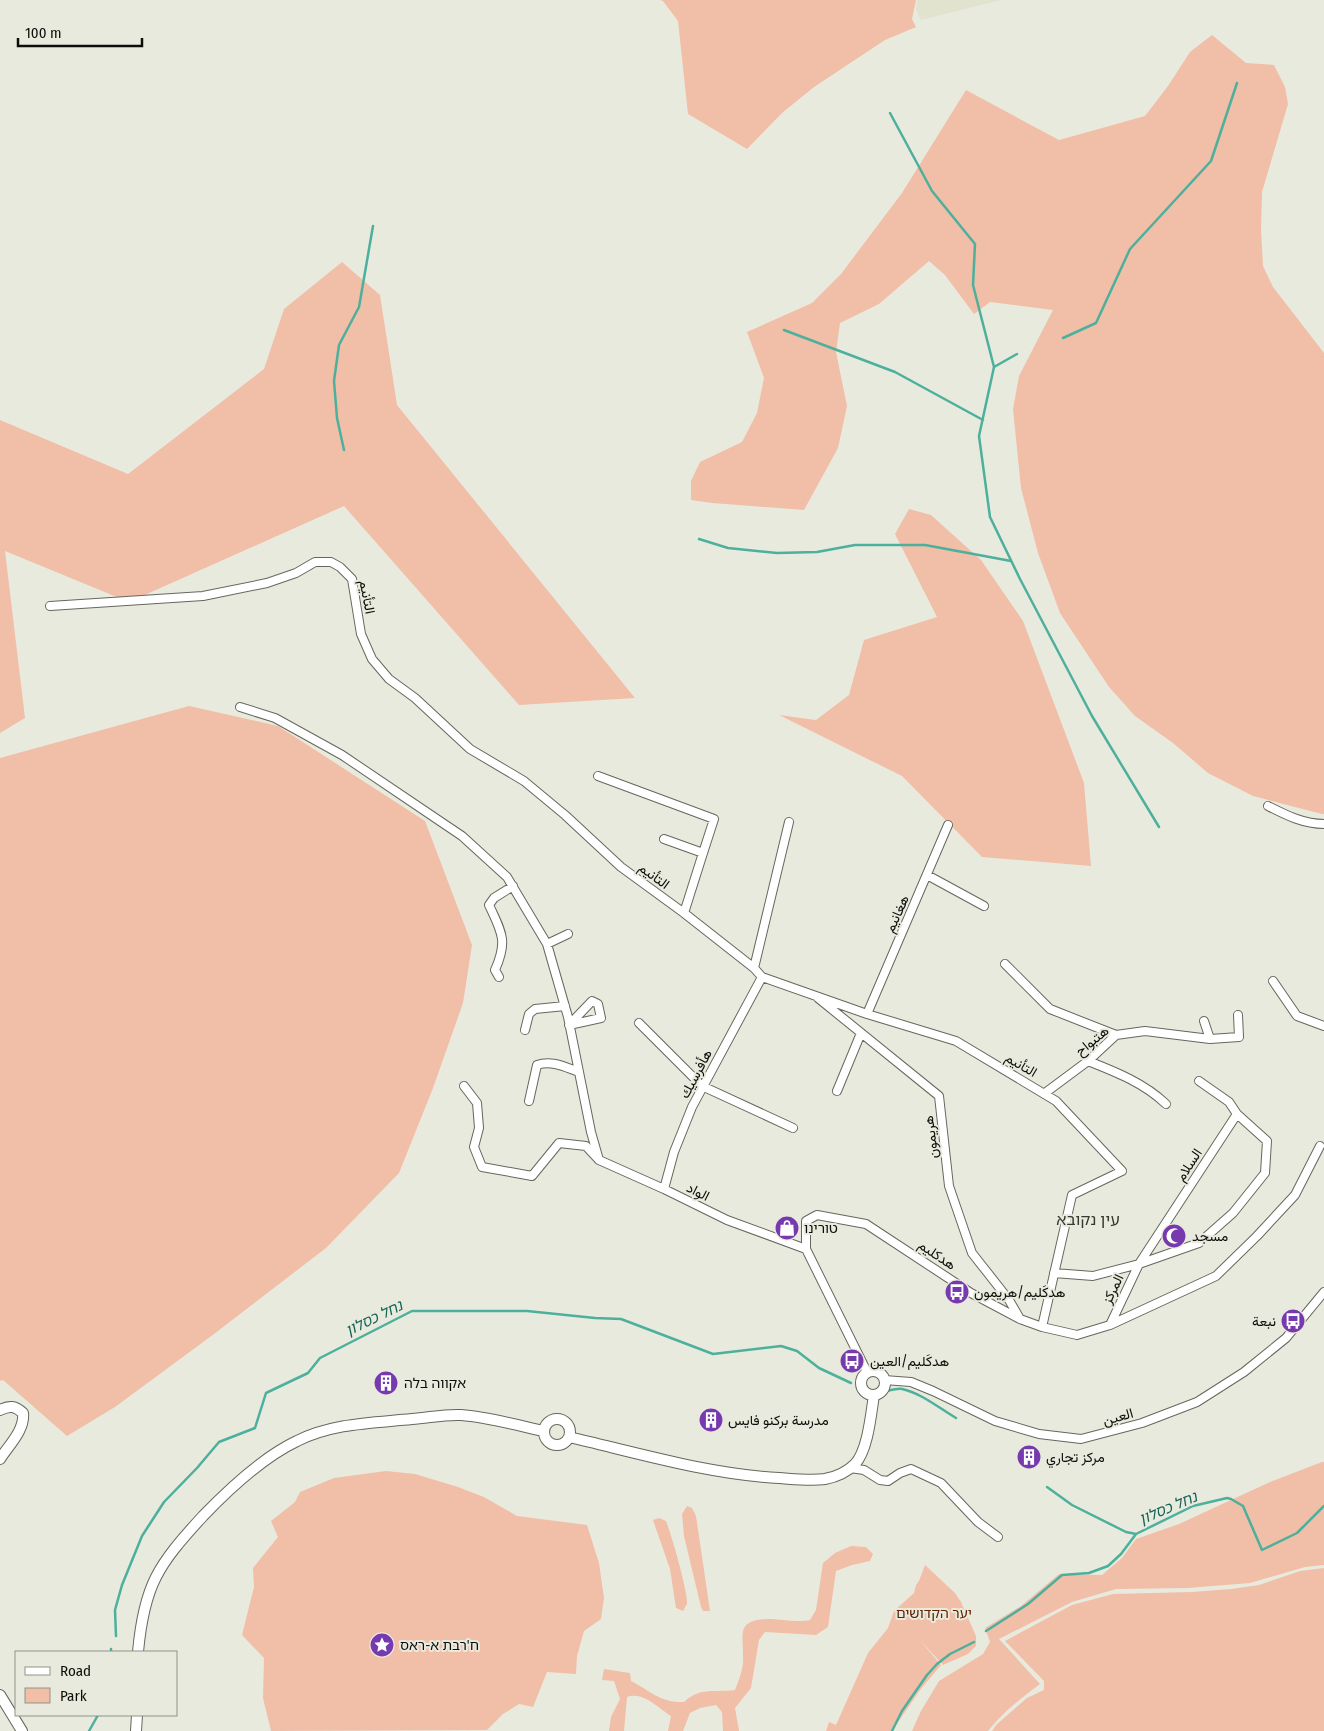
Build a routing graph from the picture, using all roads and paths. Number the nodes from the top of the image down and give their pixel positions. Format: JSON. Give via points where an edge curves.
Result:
{"nodes":[{"id":1,"x":50,"y":606,"type":"dead end"},
{"id":2,"x":240,"y":707,"type":"dead end"},
{"id":3,"x":598,"y":776,"type":"dead end"},
{"id":4,"x":1268,"y":806,"type":"dead end"},
{"id":5,"x":789,"y":822,"type":"dead end"},
{"id":6,"x":1324,"y":824,"type":"edge"},
{"id":7,"x":948,"y":825,"type":"dead end"},
{"id":8,"x":664,"y":839,"type":"dead end"},
{"id":9,"x":703,"y":852,"type":"junction"},
{"id":10,"x":927,"y":875,"type":"junction"},
{"id":11,"x":513,"y":886,"type":"junction"},
{"id":12,"x":984,"y":906,"type":"dead end"},
{"id":13,"x":684,"y":914,"type":"junction"},
{"id":14,"x":568,"y":934,"type":"dead end"},
{"id":15,"x":547,"y":944,"type":"junction"},
{"id":16,"x":1005,"y":964,"type":"dead end"},
{"id":17,"x":754,"y":968,"type":"junction"},
{"id":18,"x":499,"y":977,"type":"dead end"},
{"id":19,"x":762,"y":977,"type":"junction"},
{"id":20,"x":1273,"y":981,"type":"dead end"},
{"id":21,"x":812,"y":993,"type":"junction"},
{"id":22,"x":564,"y":1006,"type":"junction"},
{"id":23,"x":867,"y":1014,"type":"junction"},
{"id":24,"x":1238,"y":1016,"type":"dead end"},
{"id":25,"x":1204,"y":1021,"type":"dead end"},
{"id":26,"x":639,"y":1023,"type":"dead end"},
{"id":27,"x":1324,"y":1026,"type":"edge"},
{"id":28,"x":524,"y":1030,"type":"dead end"},
{"id":29,"x":861,"y":1033,"type":"junction"},
{"id":30,"x":1116,"y":1035,"type":"junction"},
{"id":31,"x":1210,"y":1039,"type":"junction"},
{"id":32,"x":1088,"y":1061,"type":"junction"},
{"id":33,"x":579,"y":1072,"type":"junction"},
{"id":34,"x":1199,"y":1082,"type":"dead end"},
{"id":35,"x":464,"y":1086,"type":"dead end"},
{"id":36,"x":702,"y":1086,"type":"junction"},
{"id":37,"x":838,"y":1091,"type":"dead end"},
{"id":38,"x":1045,"y":1093,"type":"junction"},
{"id":39,"x":529,"y":1100,"type":"dead end"},
{"id":40,"x":1166,"y":1104,"type":"dead end"},
{"id":41,"x":1237,"y":1114,"type":"junction"},
{"id":42,"x":793,"y":1128,"type":"dead end"},
{"id":43,"x":1320,"y":1146,"type":"dead end"},
{"id":44,"x":599,"y":1160,"type":"junction"},
{"id":45,"x":664,"y":1189,"type":"junction"},
{"id":46,"x":806,"y":1249,"type":"junction"},
{"id":47,"x":1139,"y":1264,"type":"junction"},
{"id":48,"x":1054,"y":1273,"type":"junction"},
{"id":49,"x":1324,"y":1292,"type":"edge"},
{"id":50,"x":1020,"y":1319,"type":"junction"},
{"id":51,"x":1110,"y":1324,"type":"junction"},
{"id":52,"x":1042,"y":1327,"type":"junction"},
{"id":53,"x":868,"y":1372,"type":"junction"},
{"id":54,"x":884,"y":1380,"type":"junction"},
{"id":55,"x":874,"y":1394,"type":"junction"},
{"id":56,"x":0,"y":1410,"type":"edge"},
{"id":57,"x":543,"y":1431,"type":"junction"},
{"id":58,"x":569,"y":1436,"type":"junction"},
{"id":59,"x":0,"y":1459,"type":"edge"},
{"id":60,"x":850,"y":1468,"type":"junction"},
{"id":61,"x":998,"y":1537,"type":"dead end"},
{"id":62,"x":138,"y":1651,"type":"edge"},
{"id":63,"x":0,"y":1694,"type":"edge"},
{"id":64,"x":138,"y":1716,"type":"edge"},
{"id":65,"x":22,"y":1731,"type":"edge"},
{"id":66,"x":137,"y":1731,"type":"edge"}],
"edges":[{"from":1,"to":13,"type":"street","name":"التأنيم","via":[[203,596],[266,584],[315,562],[331,562],[352,578],[361,634],[372,659],[389,679],[415,698],[470,749],[524,781],[621,867]]},
{"from":2,"to":11,"type":"street","via":[[275,718],[342,755],[462,836]]},
{"from":3,"to":9,"type":"street","via":[[714,819]]},
{"from":4,"to":6,"type":"street","via":[[1311,824]]},
{"from":5,"to":17,"type":"street"},
{"from":7,"to":10,"type":"street","name":"هغانيم"},
{"from":8,"to":9,"type":"street"},
{"from":9,"to":13,"type":"street"},
{"from":10,"to":12,"type":"street"},
{"from":10,"to":23,"type":"street","name":"هغانيم"},
{"from":11,"to":15,"type":"street"},
{"from":11,"to":18,"type":"street","via":[[494,898],[489,906],[501,934],[503,948],[495,970]]},
{"from":13,"to":17,"type":"street","name":"التأنيم"},
{"from":14,"to":15,"type":"street"},
{"from":15,"to":22,"type":"street"},
{"from":16,"to":30,"type":"street","via":[[1050,1010]]},
{"from":17,"to":19,"type":"street","name":"التأنيم"},
{"from":19,"to":21,"type":"street","name":"التأنيم"},
{"from":19,"to":36,"type":"street","name":"هأفرسيك"},
{"from":20,"to":27,"type":"street","via":[[1297,1016]]},
{"from":21,"to":23,"type":"street","name":"التأنيم"},
{"from":21,"to":29,"type":"street","name":"هريمون"},
{"from":22,"to":28,"type":"street","via":[[536,1009],[529,1014]]},
{"from":22,"to":33,"type":"street"},
{"from":23,"to":38,"type":"street","name":"التأنيم","via":[[956,1041]]},
{"from":24,"to":31,"type":"street","name":"هتبواح","via":[[1239,1037]]},
{"from":25,"to":31,"type":"street"},
{"from":26,"to":36,"type":"street"},
{"from":29,"to":37,"type":"street"},
{"from":29,"to":50,"type":"street","name":"هريمون","via":[[939,1096],[949,1186],[972,1252]]},
{"from":30,"to":31,"type":"street","name":"هتبواح","via":[[1145,1031]]},
{"from":30,"to":32,"type":"street","name":"هتبواح"},
{"from":32,"to":38,"type":"street","name":"هتبواح"},
{"from":32,"to":40,"type":"street","via":[[1146,1088]]},
{"from":33,"to":39,"type":"street","via":[[560,1065],[537,1065]]},
{"from":33,"to":44,"type":"street"},
{"from":34,"to":41,"type":"street","via":[[1229,1102]]},
{"from":35,"to":44,"type":"street","name":"الواد","via":[[477,1103],[480,1128],[474,1147],[482,1167],[532,1176],[559,1143],[586,1146]]},
{"from":36,"to":42,"type":"street"},
{"from":36,"to":45,"type":"street","name":"هأفرسيك","via":[[674,1152]]},
{"from":38,"to":48,"type":"street","name":"التأنيم","via":[[1122,1171],[1072,1195]]},
{"from":41,"to":47,"type":"street","name":"السلام"},
{"from":41,"to":47,"type":"street","via":[[1267,1141],[1265,1173],[1226,1221],[1199,1243]]},
{"from":43,"to":51,"type":"street","name":"هدكليم","via":[[1295,1195],[1216,1276]]},
{"from":44,"to":45,"type":"street","name":"الواد"},
{"from":45,"to":46,"type":"street","name":"الواد","via":[[727,1220]]},
{"from":46,"to":50,"type":"street","name":"هدكليم","via":[[806,1222],[817,1215],[866,1224],[971,1292]]},
{"from":46,"to":53,"type":"street","name":"هدكليم"},
{"from":47,"to":48,"type":"street","via":[[1093,1276]]},
{"from":47,"to":51,"type":"street","name":"المركز"},
{"from":48,"to":52,"type":"street","name":"التأنيم"},
{"from":49,"to":54,"type":"street","name":"العين","via":[[1286,1338],[1244,1372],[1196,1402],[1142,1423],[1081,1440],[1038,1434],[995,1421],[911,1382]]},
{"from":50,"to":52,"type":"street","name":"هدكليم"},
{"from":51,"to":52,"type":"street","name":"هدكليم","via":[[1076,1335]]},
{"from":53,"to":54,"type":"main road","via":[[876,1372]]},
{"from":53,"to":55,"type":"main road","via":[[862,1378],[861,1386],[866,1393]]},
{"from":54,"to":55,"type":"main road","via":[[882,1390]]},
{"from":55,"to":60,"type":"main road","via":[[864,1446]]},
{"from":56,"to":59,"type":"main road","via":[[11,1406],[18,1408],[24,1420]]},
{"from":57,"to":58,"type":"main road","via":[[545,1440],[552,1445],[562,1445]]},
{"from":57,"to":58,"type":"main road","via":[[550,1421],[559,1419],[568,1424]]},
{"from":57,"to":62,"type":"main road","via":[[459,1415],[342,1427],[314,1433],[284,1448],[241,1480],[212,1507],[164,1562],[143,1609]]},
{"from":58,"to":60,"type":"main road","via":[[744,1475],[813,1480],[832,1477]]},
{"from":60,"to":61,"type":"street","via":[[864,1470],[888,1481],[911,1469],[941,1483],[978,1522]]},
{"from":63,"to":65,"type":"main road"},
{"from":64,"to":66,"type":"main road"}]}
